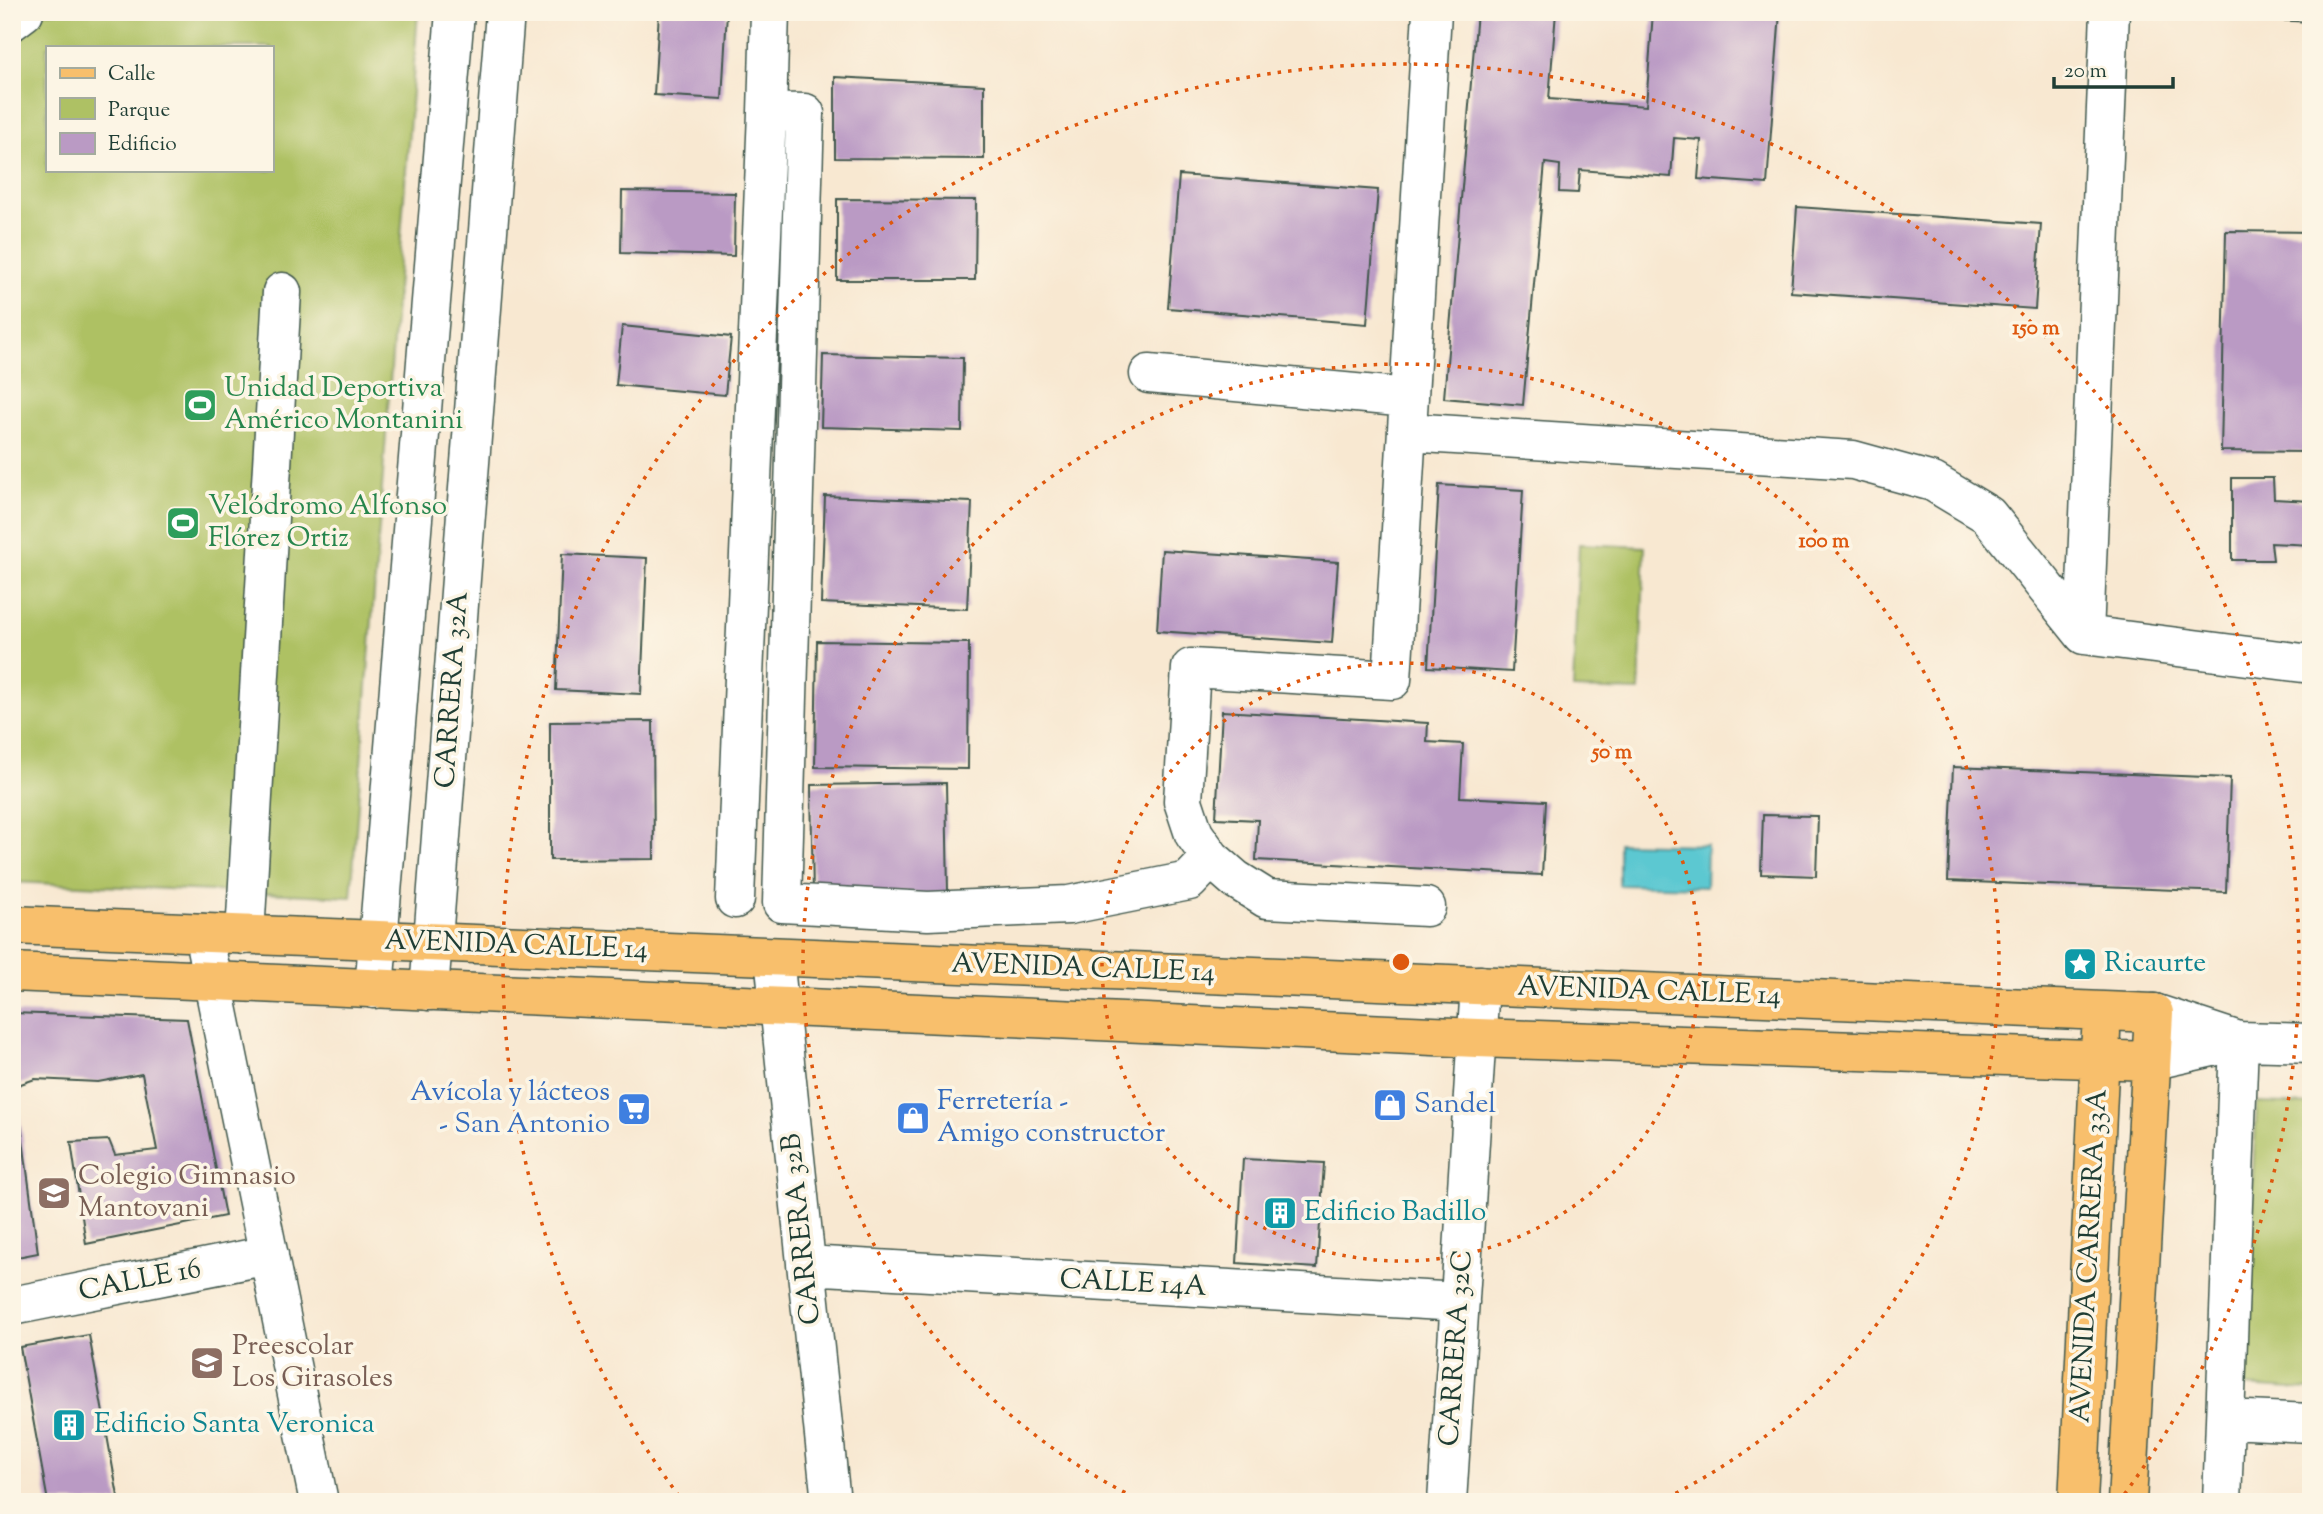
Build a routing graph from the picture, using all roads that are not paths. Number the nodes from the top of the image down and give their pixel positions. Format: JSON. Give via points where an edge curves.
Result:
{"nodes":[{"id":1,"x":24,"y":12,"type":"edge"},
{"id":2,"x":454,"y":12,"type":"edge"},
{"id":3,"x":505,"y":12,"type":"edge"},
{"id":4,"x":770,"y":12,"type":"edge"},
{"id":5,"x":1432,"y":12,"type":"edge"},
{"id":6,"x":2110,"y":12,"type":"edge"},
{"id":7,"x":12,"y":21,"type":"edge"},
{"id":8,"x":767,"y":112,"type":"junction"},
{"id":9,"x":282,"y":292,"type":"dead end"},
{"id":10,"x":1149,"y":374,"type":"dead end"},
{"id":11,"x":1408,"y":415,"type":"junction"},
{"id":12,"x":2084,"y":635,"type":"junction"},
{"id":13,"x":2311,"y":664,"type":"edge"},
{"id":14,"x":1211,"y":858,"type":"junction"},
{"id":15,"x":735,"y":899,"type":"dead end"},
{"id":16,"x":1426,"y":907,"type":"dead end"},
{"id":17,"x":12,"y":925,"type":"edge"},
{"id":18,"x":202,"y":933,"type":"junction"},
{"id":19,"x":245,"y":935,"type":"junction"},
{"id":20,"x":378,"y":940,"type":"junction"},
{"id":21,"x":433,"y":943,"type":"junction"},
{"id":22,"x":774,"y":957,"type":"junction"},
{"id":23,"x":12,"y":972,"type":"edge"},
{"id":24,"x":212,"y":981,"type":"junction"},
{"id":25,"x":1480,"y":985,"type":"junction"},
{"id":26,"x":374,"y":989,"type":"junction"},
{"id":27,"x":429,"y":991,"type":"junction"},
{"id":28,"x":779,"y":1007,"type":"junction"},
{"id":29,"x":2101,"y":1010,"type":"junction"},
{"id":30,"x":2154,"y":1013,"type":"junction"},
{"id":31,"x":1476,"y":1038,"type":"junction"},
{"id":32,"x":2239,"y":1041,"type":"junction"},
{"id":33,"x":2311,"y":1043,"type":"edge"},
{"id":34,"x":2100,"y":1059,"type":"junction"},
{"id":35,"x":2150,"y":1061,"type":"junction"},
{"id":36,"x":269,"y":1255,"type":"junction"},
{"id":37,"x":806,"y":1265,"type":"junction"},
{"id":38,"x":1460,"y":1302,"type":"junction"},
{"id":39,"x":12,"y":1306,"type":"edge"},
{"id":40,"x":2226,"y":1419,"type":"junction"},
{"id":41,"x":2311,"y":1423,"type":"edge"},
{"id":42,"x":2080,"y":1454,"type":"junction"},
{"id":43,"x":2130,"y":1457,"type":"junction"},
{"id":44,"x":319,"y":1502,"type":"edge"},
{"id":45,"x":831,"y":1502,"type":"edge"},
{"id":46,"x":1447,"y":1502,"type":"edge"},
{"id":47,"x":2078,"y":1502,"type":"edge"},
{"id":48,"x":2127,"y":1502,"type":"edge"},
{"id":49,"x":2222,"y":1502,"type":"edge"}],
"edges":[{"from":1,"to":7,"type":"street"},
{"from":2,"to":20,"type":"street","name":"CARRERA 32A"},
{"from":3,"to":21,"type":"street","name":"CARRERA 32A"},
{"from":4,"to":8,"type":"street"},
{"from":5,"to":11,"type":"street"},
{"from":6,"to":12,"type":"street"},
{"from":8,"to":14,"type":"street","via":[[806,113],[782,903],[928,911],[1069,905],[1189,881]]},
{"from":8,"to":15,"type":"street"},
{"from":9,"to":19,"type":"street"},
{"from":10,"to":11,"type":"street"},
{"from":11,"to":12,"type":"street","via":[[1853,460],[1933,482],[1988,515]]},
{"from":11,"to":14,"type":"street","via":[[1392,680],[1191,668],[1183,801],[1194,834]]},
{"from":12,"to":13,"type":"street"},
{"from":14,"to":16,"type":"street","via":[[1235,880],[1267,899]]},
{"from":17,"to":18,"type":"main road","name":"AVENIDA CALLE 14"},
{"from":18,"to":19,"type":"main road","name":"AVENIDA CALLE 14"},
{"from":18,"to":24,"type":"street"},
{"from":19,"to":20,"type":"main road","name":"AVENIDA CALLE 14"},
{"from":20,"to":21,"type":"main road","name":"AVENIDA CALLE 14"},
{"from":20,"to":26,"type":"street","name":"CARRERA 32A"},
{"from":21,"to":22,"type":"main road","name":"AVENIDA CALLE 14"},
{"from":21,"to":27,"type":"street","name":"CARRERA 32A"},
{"from":22,"to":25,"type":"main road","name":"AVENIDA CALLE 14"},
{"from":22,"to":28,"type":"street","name":"CARRERA 32B"},
{"from":23,"to":24,"type":"main road","name":"AVENIDA CALLE 14"},
{"from":24,"to":26,"type":"main road","name":"AVENIDA CALLE 14"},
{"from":24,"to":36,"type":"street"},
{"from":25,"to":29,"type":"main road","name":"AVENIDA CALLE 14"},
{"from":25,"to":31,"type":"street","name":"CARRERA 32C"},
{"from":26,"to":27,"type":"main road","name":"AVENIDA CALLE 14"},
{"from":27,"to":28,"type":"main road","name":"AVENIDA CALLE 14"},
{"from":28,"to":31,"type":"main road","name":"AVENIDA CALLE 14"},
{"from":28,"to":37,"type":"street","name":"CARRERA 32B"},
{"from":29,"to":30,"type":"main road","name":"AVENIDA CALLE 14"},
{"from":29,"to":34,"type":"main road","name":"AVENIDA CARRERA 33A"},
{"from":30,"to":32,"type":"street"},
{"from":30,"to":35,"type":"main road","name":"AVENIDA CARRERA 33A"},
{"from":31,"to":34,"type":"main road","name":"AVENIDA CALLE 14"},
{"from":31,"to":38,"type":"street","name":"CARRERA 32C"},
{"from":32,"to":33,"type":"street"},
{"from":32,"to":35,"type":"street"},
{"from":32,"to":40,"type":"street"},
{"from":34,"to":35,"type":"main road","name":"AVENIDA CALLE 14"},
{"from":34,"to":42,"type":"main road","name":"AVENIDA CARRERA 33A"},
{"from":35,"to":43,"type":"main road","name":"AVENIDA CARRERA 33A"},
{"from":36,"to":39,"type":"street","name":"CALLE 16"},
{"from":36,"to":44,"type":"street"},
{"from":37,"to":38,"type":"street","name":"CALLE 14A"},
{"from":37,"to":45,"type":"street","name":"CARRERA 32B"},
{"from":38,"to":46,"type":"street","name":"CARRERA 32C"},
{"from":40,"to":41,"type":"street"},
{"from":40,"to":49,"type":"street"},
{"from":42,"to":43,"type":"main road"},
{"from":42,"to":47,"type":"main road","name":"AVENIDA CARRERA 33A"},
{"from":43,"to":48,"type":"main road","name":"AVENIDA CARRERA 33A"}]}
